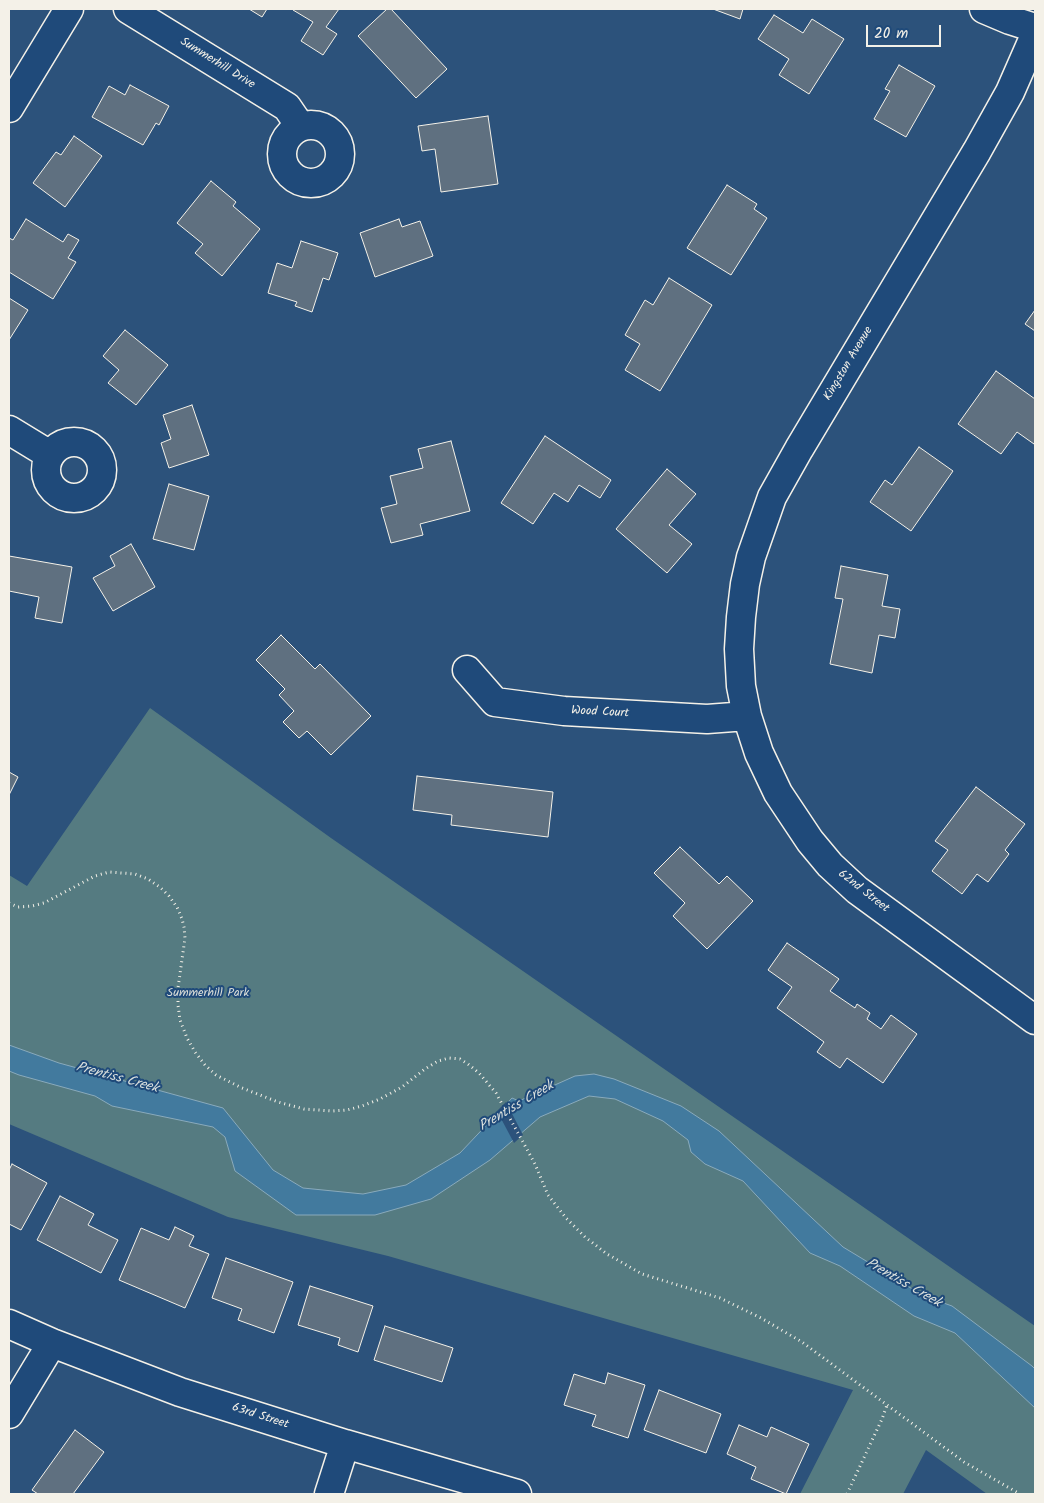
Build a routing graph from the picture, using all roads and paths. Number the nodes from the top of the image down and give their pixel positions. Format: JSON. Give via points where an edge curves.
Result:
{"nodes":[{"id":1,"x":69,"y":9,"type":"edge"},
{"id":2,"x":128,"y":9,"type":"edge"},
{"id":3,"x":984,"y":9,"type":"edge"},
{"id":4,"x":1035,"y":28,"type":"edge"},
{"id":5,"x":1035,"y":35,"type":"edge"},
{"id":6,"x":9,"y":108,"type":"edge"},
{"id":7,"x":300,"y":126,"type":"dead end"},
{"id":8,"x":9,"y":430,"type":"edge"},
{"id":9,"x":50,"y":455,"type":"dead end"},
{"id":10,"x":467,"y":670,"type":"dead end"},
{"id":11,"x":747,"y":716,"type":"junction"},
{"id":12,"x":9,"y":903,"type":"edge"},
{"id":13,"x":1035,"y":1020,"type":"edge"},
{"id":14,"x":9,"y":1324,"type":"edge"},
{"id":15,"x":52,"y":1343,"type":"junction"},
{"id":16,"x":887,"y":1405,"type":"junction"},
{"id":17,"x":9,"y":1414,"type":"edge"},
{"id":18,"x":345,"y":1444,"type":"junction"},
{"id":19,"x":329,"y":1494,"type":"edge"},
{"id":20,"x":517,"y":1494,"type":"edge"},
{"id":21,"x":848,"y":1494,"type":"edge"},
{"id":22,"x":1020,"y":1494,"type":"edge"}],
"edges":[{"from":1,"to":6,"type":"street"},
{"from":2,"to":7,"type":"street","name":"Summerhill Drive","via":[[287,107]]},
{"from":3,"to":4,"type":"street"},
{"from":5,"to":11,"type":"street","name":"Kingston Avenue","via":[[1010,92],[977,151],[772,497],[751,557],[741,617],[741,686]]},
{"from":8,"to":9,"type":"street"},
{"from":10,"to":11,"type":"street","name":"Wood Court","via":[[495,702],[564,711],[698,719]]},
{"from":11,"to":13,"type":"street","name":"62nd Street","via":[[759,753],[778,793],[830,866],[857,890]]},
{"from":12,"to":16,"type":"path","via":[[18,907],[44,903],[109,872],[135,874],[148,879],[161,888],[177,907],[182,919],[185,938],[178,988],[180,1020],[200,1058],[216,1075],[278,1102],[332,1112],[362,1106],[402,1087],[438,1061],[460,1059],[496,1093],[548,1195],[585,1237],[642,1274],[720,1298],[761,1318],[802,1342]]},
{"from":14,"to":15,"type":"street","name":"63rd Street"},
{"from":15,"to":17,"type":"street"},
{"from":15,"to":18,"type":"street","name":"63rd Street","via":[[180,1392]]},
{"from":16,"to":21,"type":"path"},
{"from":16,"to":22,"type":"path","via":[[964,1462]]},
{"from":18,"to":19,"type":"street"},
{"from":18,"to":20,"type":"street","name":"63rd Street"}]}
